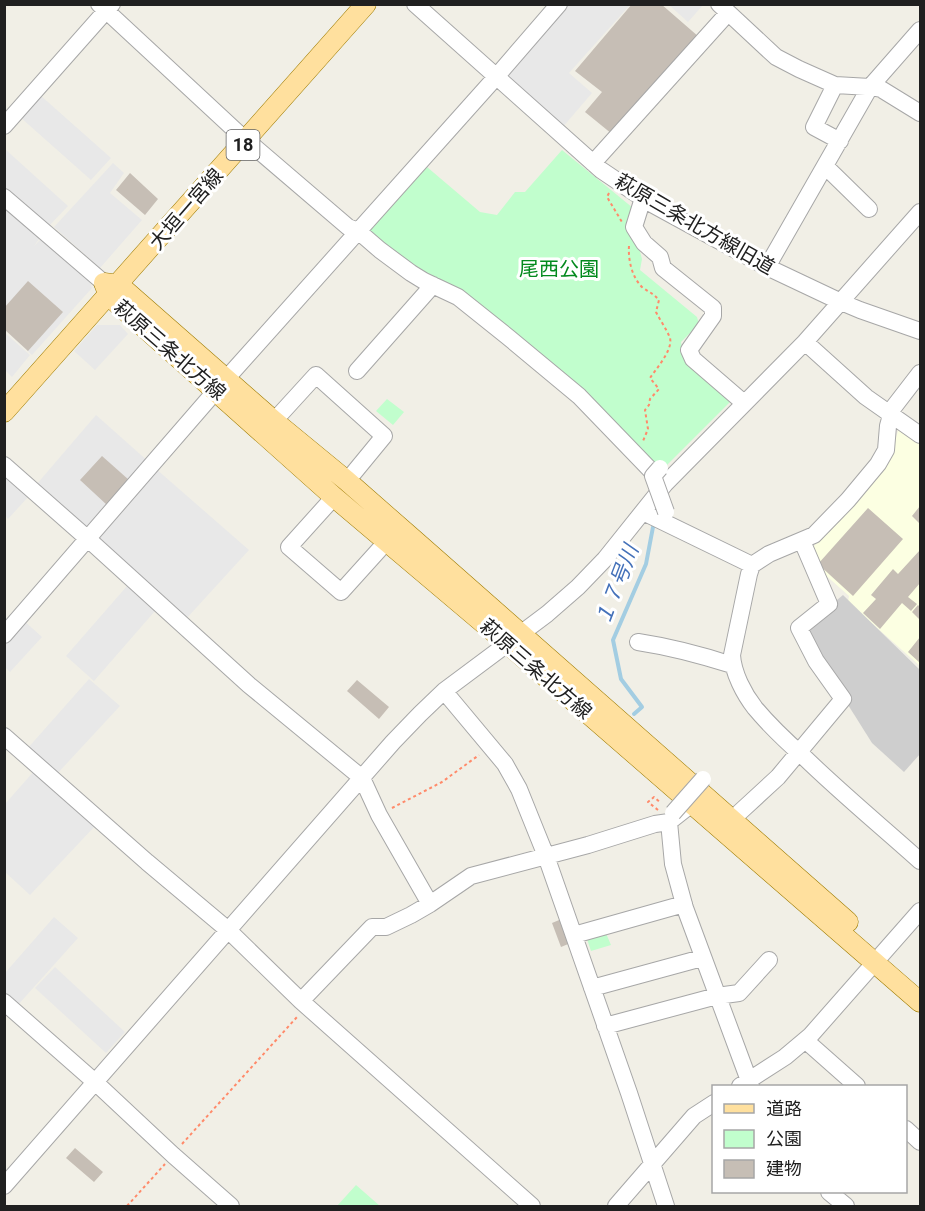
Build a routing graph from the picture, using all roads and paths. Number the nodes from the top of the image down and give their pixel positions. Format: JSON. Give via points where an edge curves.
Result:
{"nodes":[{"id":1,"x":351,"y":4,"type":"edge"},
{"id":2,"x":366,"y":4,"type":"edge"},
{"id":3,"x":416,"y":4,"type":"edge"},
{"id":4,"x":559,"y":4,"type":"edge"},
{"id":5,"x":106,"y":7,"type":"edge"},
{"id":6,"x":723,"y":9,"type":"edge"},
{"id":7,"x":918,"y":39,"type":"edge"},
{"id":8,"x":496,"y":77,"type":"junction"},
{"id":9,"x":835,"y":85,"type":"junction"},
{"id":10,"x":870,"y":87,"type":"junction"},
{"id":11,"x":921,"y":113,"type":"edge"},
{"id":12,"x":4,"y":126,"type":"edge"},
{"id":13,"x":242,"y":136,"type":"junction"},
{"id":14,"x":840,"y":141,"type":"junction"},
{"id":15,"x":593,"y":163,"type":"junction"},
{"id":16,"x":825,"y":166,"type":"junction"},
{"id":17,"x":616,"y":180,"type":"junction"},
{"id":18,"x":4,"y":197,"type":"edge"},
{"id":19,"x":643,"y":198,"type":"junction"},
{"id":20,"x":869,"y":209,"type":"dead end"},
{"id":21,"x":918,"y":220,"type":"edge"},
{"id":22,"x":624,"y":225,"type":"dead end"},
{"id":23,"x":358,"y":231,"type":"junction"},
{"id":24,"x":629,"y":245,"type":"dead end"},
{"id":25,"x":767,"y":267,"type":"junction"},
{"id":26,"x":433,"y":285,"type":"junction"},
{"id":27,"x":110,"y":288,"type":"junction"},
{"id":28,"x":841,"y":302,"type":"junction"},
{"id":29,"x":921,"y":331,"type":"edge"},
{"id":30,"x":805,"y":342,"type":"junction"},
{"id":31,"x":357,"y":371,"type":"dead end"},
{"id":32,"x":921,"y":373,"type":"edge"},
{"id":33,"x":221,"y":385,"type":"junction"},
{"id":34,"x":4,"y":394,"type":"edge"},
{"id":35,"x":744,"y":403,"type":"junction"},
{"id":36,"x":4,"y":412,"type":"edge"},
{"id":37,"x":891,"y":416,"type":"junction"},
{"id":38,"x":274,"y":421,"type":"junction"},
{"id":39,"x":921,"y":435,"type":"edge"},
{"id":40,"x":642,"y":445,"type":"dead end"},
{"id":41,"x":4,"y":465,"type":"edge"},
{"id":42,"x":663,"y":476,"type":"junction"},
{"id":43,"x":347,"y":481,"type":"junction"},
{"id":44,"x":334,"y":496,"type":"junction"},
{"id":45,"x":643,"y":512,"type":"junction"},
{"id":46,"x":666,"y":512,"type":"dead end"},
{"id":47,"x":88,"y":539,"type":"junction"},
{"id":48,"x":802,"y":541,"type":"junction"},
{"id":49,"x":387,"y":542,"type":"junction"},
{"id":50,"x":752,"y":565,"type":"junction"},
{"id":51,"x":4,"y":635,"type":"edge"},
{"id":52,"x":514,"y":638,"type":"junction"},
{"id":53,"x":638,"y":642,"type":"dead end"},
{"id":54,"x":732,"y":665,"type":"junction"},
{"id":55,"x":444,"y":692,"type":"junction"},
{"id":56,"x":4,"y":736,"type":"edge"},
{"id":57,"x":490,"y":746,"type":"junction"},
{"id":58,"x":799,"y":753,"type":"junction"},
{"id":59,"x":362,"y":778,"type":"junction"},
{"id":60,"x":703,"y":779,"type":"dead end"},
{"id":61,"x":692,"y":804,"type":"junction"},
{"id":62,"x":379,"y":815,"type":"junction"},
{"id":63,"x":671,"y":818,"type":"junction"},
{"id":64,"x":733,"y":820,"type":"junction"},
{"id":65,"x":546,"y":856,"type":"junction"},
{"id":66,"x":921,"y":861,"type":"edge"},
{"id":67,"x":430,"y":904,"type":"junction"},
{"id":68,"x":684,"y":904,"type":"junction"},
{"id":69,"x":921,"y":911,"type":"edge"},
{"id":70,"x":228,"y":930,"type":"junction"},
{"id":71,"x":574,"y":935,"type":"junction"},
{"id":72,"x":879,"y":957,"type":"junction"},
{"id":73,"x":702,"y":958,"type":"junction"},
{"id":74,"x":769,"y":960,"type":"dead end"},
{"id":75,"x":921,"y":984,"type":"edge"},
{"id":76,"x":592,"y":988,"type":"junction"},
{"id":77,"x":717,"y":996,"type":"junction"},
{"id":78,"x":4,"y":1002,"type":"edge"},
{"id":79,"x":921,"y":1002,"type":"edge"},
{"id":80,"x":304,"y":1003,"type":"junction"},
{"id":81,"x":605,"y":1026,"type":"junction"},
{"id":82,"x":805,"y":1040,"type":"junction"},
{"id":83,"x":95,"y":1082,"type":"junction"},
{"id":84,"x":747,"y":1085,"type":"edge"},
{"id":85,"x":856,"y":1085,"type":"edge"},
{"id":86,"x":712,"y":1104,"type":"edge"},
{"id":87,"x":907,"y":1130,"type":"edge"},
{"id":88,"x":921,"y":1142,"type":"edge"},
{"id":89,"x":173,"y":1155,"type":"junction"},
{"id":90,"x":653,"y":1164,"type":"junction"},
{"id":91,"x":4,"y":1186,"type":"edge"},
{"id":92,"x":127,"y":1206,"type":"edge"},
{"id":93,"x":231,"y":1206,"type":"edge"},
{"id":94,"x":532,"y":1206,"type":"edge"},
{"id":95,"x":616,"y":1206,"type":"edge"},
{"id":96,"x":666,"y":1206,"type":"edge"}],
"edges":[{"from":1,"to":13,"type":"main road","name":"大垣一宮線","number":"18"},
{"from":2,"to":13,"type":"main road","name":"大垣一宮線","number":"18"},
{"from":3,"to":8,"type":"street","name":"萩原三条北方線旧道"},
{"from":4,"to":8,"type":"street"},
{"from":5,"to":12,"type":"street"},
{"from":5,"to":13,"type":"street"},
{"from":6,"to":9,"type":"street","via":[[776,57]]},
{"from":6,"to":15,"type":"street"},
{"from":7,"to":10,"type":"street"},
{"from":8,"to":15,"type":"street","name":"萩原三条北方線旧道"},
{"from":8,"to":23,"type":"street"},
{"from":9,"to":10,"type":"street"},
{"from":9,"to":14,"type":"street","via":[[814,127]]},
{"from":10,"to":11,"type":"street","via":[[881,89]]},
{"from":10,"to":14,"type":"street"},
{"from":13,"to":23,"type":"street","via":[[348,227]]},
{"from":13,"to":27,"type":"main road","name":"大垣一宮線","number":"18"},
{"from":14,"to":16,"type":"street"},
{"from":15,"to":17,"type":"street","name":"萩原三条北方線旧道"},
{"from":16,"to":20,"type":"street"},
{"from":16,"to":25,"type":"street"},
{"from":17,"to":19,"type":"street","name":"萩原三条北方線旧道"},
{"from":17,"to":22,"type":"path","via":[[607,197]]},
{"from":18,"to":27,"type":"street"},
{"from":19,"to":25,"type":"street","name":"萩原三条北方線旧道"},
{"from":19,"to":35,"type":"street","via":[[634,226],[644,243],[660,257],[663,268],[713,308],[713,316],[689,350],[693,359]]},
{"from":21,"to":28,"type":"street"},
{"from":23,"to":26,"type":"street","via":[[411,273]]},
{"from":23,"to":33,"type":"street"},
{"from":24,"to":40,"type":"path","via":[[631,268],[642,287],[659,300],[656,312],[670,338],[663,360],[650,378],[659,389],[645,410],[648,429]]},
{"from":25,"to":28,"type":"street","name":"萩原三条北方線旧道"},
{"from":26,"to":31,"type":"street"},
{"from":26,"to":42,"type":"street","via":[[458,297],[579,396]]},
{"from":27,"to":33,"type":"main road","name":"萩原三条北方線"},
{"from":27,"to":34,"type":"main road","name":"大垣一宮線","number":"18"},
{"from":27,"to":36,"type":"main road","name":"大垣一宮線","number":"18"},
{"from":28,"to":29,"type":"street","name":"萩原三条北方線旧道"},
{"from":28,"to":30,"type":"street"},
{"from":30,"to":35,"type":"street"},
{"from":30,"to":37,"type":"street"},
{"from":32,"to":37,"type":"street"},
{"from":33,"to":38,"type":"main road","name":"萩原三条北方線"},
{"from":33,"to":44,"type":"main road","name":"萩原三条北方線"},
{"from":33,"to":47,"type":"street"},
{"from":35,"to":42,"type":"street"},
{"from":37,"to":39,"type":"street"},
{"from":37,"to":48,"type":"street","via":[[886,450],[878,464],[828,521]]},
{"from":38,"to":43,"type":"main road","name":"萩原三条北方線"},
{"from":38,"to":43,"type":"street","via":[[316,375],[384,436]]},
{"from":41,"to":47,"type":"street"},
{"from":42,"to":45,"type":"street"},
{"from":42,"to":46,"type":"street","bridge":true,"via":[[652,476]]},
{"from":43,"to":52,"type":"main road","name":"萩原三条北方線"},
{"from":44,"to":49,"type":"main road","name":"萩原三条北方線"},
{"from":44,"to":49,"type":"street","via":[[289,547],[341,592]]},
{"from":45,"to":50,"type":"street"},
{"from":45,"to":52,"type":"street","via":[[578,587]]},
{"from":47,"to":51,"type":"street"},
{"from":47,"to":59,"type":"street","via":[[249,686]]},
{"from":48,"to":50,"type":"street"},
{"from":48,"to":58,"type":"street","via":[[829,604],[799,628],[843,699]]},
{"from":49,"to":52,"type":"main road","name":"萩原三条北方線"},
{"from":50,"to":54,"type":"street"},
{"from":52,"to":55,"type":"street"},
{"from":52,"to":61,"type":"main road","name":"萩原三条北方線"},
{"from":52,"to":64,"type":"main road","name":"萩原三条北方線"},
{"from":53,"to":54,"type":"street"},
{"from":54,"to":58,"type":"street","via":[[754,707]]},
{"from":55,"to":57,"type":"street"},
{"from":55,"to":59,"type":"street"},
{"from":56,"to":70,"type":"street"},
{"from":57,"to":62,"type":"path","via":[[442,782]]},
{"from":57,"to":65,"type":"street","via":[[519,789]]},
{"from":58,"to":64,"type":"street"},
{"from":58,"to":66,"type":"street"},
{"from":59,"to":62,"type":"street"},
{"from":59,"to":70,"type":"street"},
{"from":60,"to":63,"type":"street","bridge":true},
{"from":61,"to":63,"type":"street"},
{"from":61,"to":72,"type":"main road","name":"萩原三条北方線"},
{"from":62,"to":67,"type":"street"},
{"from":63,"to":65,"type":"street"},
{"from":63,"to":68,"type":"street","via":[[673,864]]},
{"from":64,"to":72,"type":"main road","name":"萩原三条北方線"},
{"from":65,"to":67,"type":"street","via":[[471,876]]},
{"from":65,"to":71,"type":"street"},
{"from":67,"to":80,"type":"street","via":[[386,927],[372,927]]},
{"from":68,"to":71,"type":"street"},
{"from":68,"to":73,"type":"street"},
{"from":69,"to":72,"type":"street"},
{"from":70,"to":80,"type":"street"},
{"from":70,"to":83,"type":"street"},
{"from":71,"to":76,"type":"street"},
{"from":72,"to":75,"type":"main road","name":"萩原三条北方線"},
{"from":72,"to":79,"type":"main road","name":"萩原三条北方線"},
{"from":72,"to":82,"type":"street"},
{"from":73,"to":76,"type":"street"},
{"from":73,"to":77,"type":"street"},
{"from":74,"to":77,"type":"street","via":[[739,993]]},
{"from":76,"to":81,"type":"street"},
{"from":77,"to":81,"type":"street"},
{"from":77,"to":84,"type":"street"},
{"from":78,"to":83,"type":"street"},
{"from":80,"to":89,"type":"path"},
{"from":80,"to":94,"type":"street"},
{"from":81,"to":90,"type":"street"},
{"from":82,"to":84,"type":"street"},
{"from":82,"to":85,"type":"street"},
{"from":83,"to":89,"type":"street"},
{"from":83,"to":91,"type":"street"},
{"from":86,"to":90,"type":"street","via":[[694,1116]]},
{"from":87,"to":88,"type":"street"},
{"from":89,"to":92,"type":"path"},
{"from":89,"to":93,"type":"street"},
{"from":90,"to":95,"type":"street"},
{"from":90,"to":96,"type":"street"}]}
